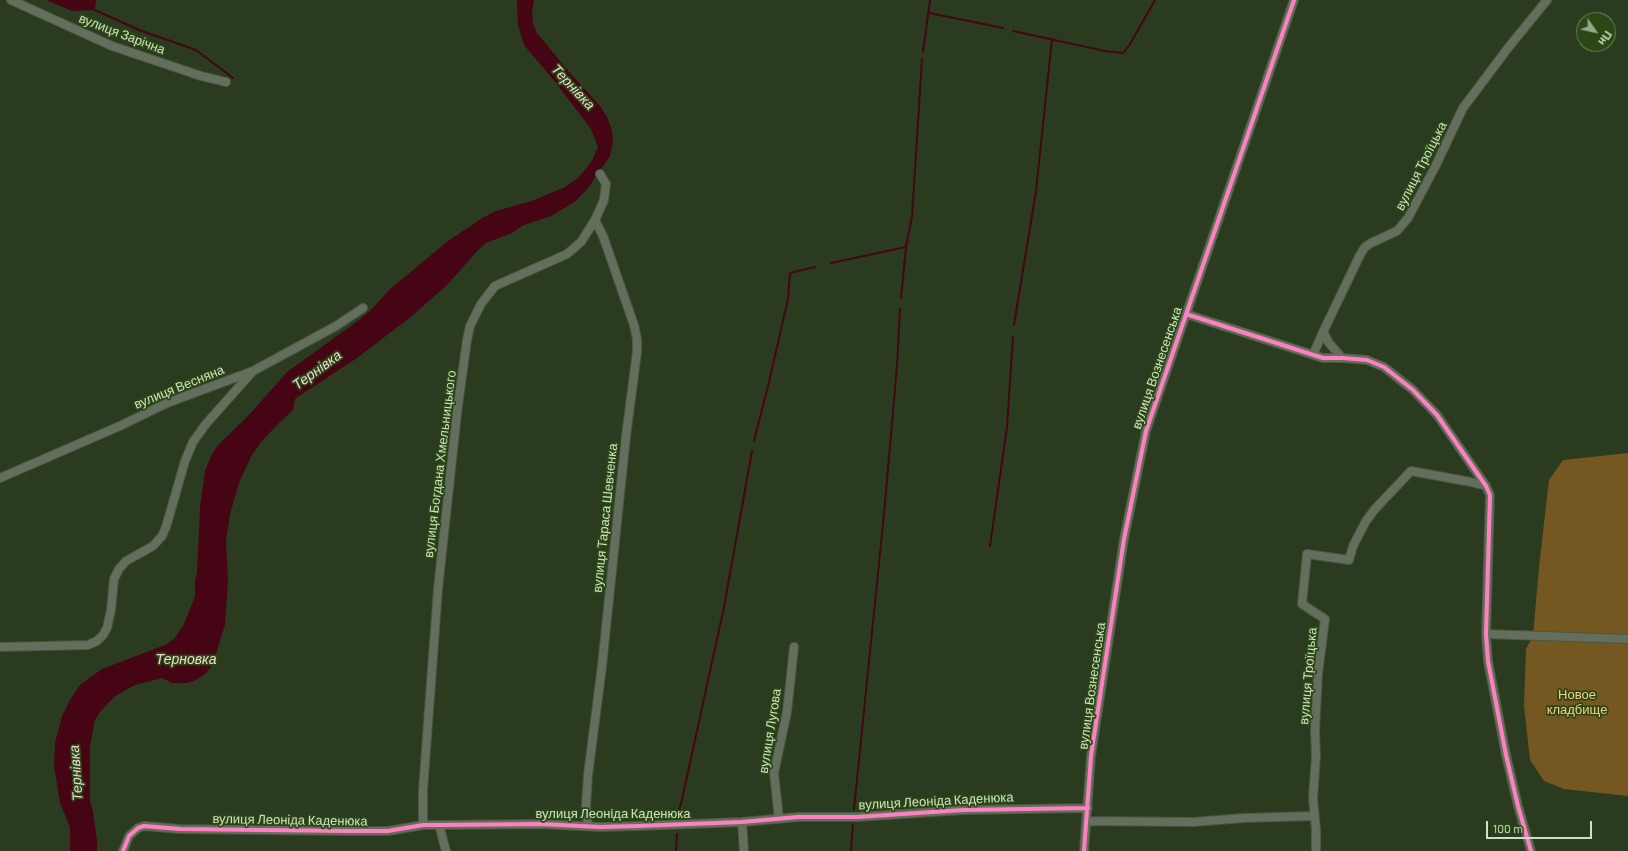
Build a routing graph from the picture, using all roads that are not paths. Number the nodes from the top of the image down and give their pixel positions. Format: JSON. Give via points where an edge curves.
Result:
{"nodes":[{"id":1,"x":11,"y":0,"type":"edge"},
{"id":2,"x":1294,"y":0,"type":"edge"},
{"id":3,"x":1547,"y":0,"type":"edge"},
{"id":4,"x":226,"y":82,"type":"dead end"},
{"id":5,"x":600,"y":174,"type":"dead end"},
{"id":6,"x":595,"y":220,"type":"junction"},
{"id":7,"x":363,"y":308,"type":"dead end"},
{"id":8,"x":1186,"y":314,"type":"junction"},
{"id":9,"x":1323,"y":332,"type":"junction"},
{"id":10,"x":1313,"y":355,"type":"junction"},
{"id":11,"x":1342,"y":358,"type":"junction"},
{"id":12,"x":253,"y":371,"type":"junction"},
{"id":13,"x":0,"y":478,"type":"edge"},
{"id":14,"x":1486,"y":486,"type":"junction"},
{"id":15,"x":1486,"y":634,"type":"junction"},
{"id":16,"x":1628,"y":639,"type":"edge"},
{"id":17,"x":0,"y":647,"type":"edge"},
{"id":18,"x":794,"y":647,"type":"dead end"},
{"id":19,"x":1088,"y":808,"type":"junction"},
{"id":20,"x":1314,"y":816,"type":"junction"},
{"id":21,"x":779,"y":819,"type":"junction"},
{"id":22,"x":1087,"y":821,"type":"junction"},
{"id":23,"x":742,"y":822,"type":"junction"},
{"id":24,"x":423,"y":825,"type":"junction"},
{"id":25,"x":439,"y":825,"type":"junction"},
{"id":26,"x":588,"y":826,"type":"junction"},
{"id":27,"x":123,"y":851,"type":"edge"},
{"id":28,"x":446,"y":851,"type":"edge"},
{"id":29,"x":744,"y":851,"type":"edge"},
{"id":30,"x":1084,"y":851,"type":"edge"},
{"id":31,"x":1316,"y":851,"type":"edge"},
{"id":32,"x":1531,"y":851,"type":"edge"}],
"edges":[{"from":1,"to":4,"type":"street","name":"вулиця Зарічна","via":[[112,46]]},
{"from":2,"to":8,"type":"street","name":"вулиця Вознесенська"},
{"from":3,"to":9,"type":"street","name":"вулиця Троїцька","via":[[1463,108],[1408,218],[1397,230],[1371,243],[1360,254]]},
{"from":5,"to":6,"type":"street","name":"вулиця Богдана Хмельницького","via":[[606,184],[605,194]]},
{"from":6,"to":24,"type":"street","name":"вулиця Богдана Хмельницького","via":[[581,242],[567,254],[495,286],[478,308],[470,326],[457,413],[438,589],[423,790]]},
{"from":6,"to":26,"type":"street","name":"вулиця Тараса Шевченка","via":[[632,318],[637,352],[588,775]]},
{"from":7,"to":12,"type":"street","name":"вулиця Весняна","via":[[336,326]]},
{"from":8,"to":10,"type":"street"},
{"from":8,"to":19,"type":"street","name":"вулиця Вознесенська","via":[[1146,431],[1137,467],[1091,756]]},
{"from":9,"to":10,"type":"street","name":"вулиця Троїцька"},
{"from":9,"to":11,"type":"street"},
{"from":10,"to":11,"type":"street"},
{"from":11,"to":14,"type":"street","via":[[1367,360],[1394,373],[1437,415]]},
{"from":12,"to":13,"type":"street","name":"вулиця Весняна","via":[[167,403]]},
{"from":12,"to":17,"type":"street","via":[[193,442],[184,461],[162,536],[152,546],[126,561],[119,569],[114,579],[111,610],[103,635],[88,645]]},
{"from":14,"to":15,"type":"street","via":[[1490,495]]},
{"from":14,"to":20,"type":"street","name":"вулиця Троїцька","via":[[1411,471],[1366,521],[1349,560],[1307,554],[1302,604],[1325,619],[1318,673]]},
{"from":15,"to":16,"type":"street"},
{"from":15,"to":32,"type":"street","via":[[1491,682],[1508,763]]},
{"from":18,"to":21,"type":"street","name":"вулиця Лугова","via":[[787,712],[774,774]]},
{"from":19,"to":21,"type":"street","name":"вулиця Леоніда Каденюка","via":[[962,810]]},
{"from":19,"to":22,"type":"street","name":"вулиця Вознесенська"},
{"from":20,"to":22,"type":"street","via":[[1193,822]]},
{"from":20,"to":31,"type":"street","name":"вулиця Троїцька"},
{"from":21,"to":23,"type":"street","name":"вулиця Леоніда Каденюка"},
{"from":22,"to":30,"type":"street","name":"вулиця Вознесенська"},
{"from":23,"to":26,"type":"street","name":"вулиця Леоніда Каденюка"},
{"from":23,"to":29,"type":"street"},
{"from":24,"to":25,"type":"street","name":"вулиця Леоніда Каденюка"},
{"from":24,"to":27,"type":"street","name":"вулиця Леоніда Каденюка","via":[[388,831],[180,829],[151,826],[138,828],[129,836]]},
{"from":25,"to":26,"type":"street","name":"вулиця Леоніда Каденюка"},
{"from":25,"to":28,"type":"street"}]}
